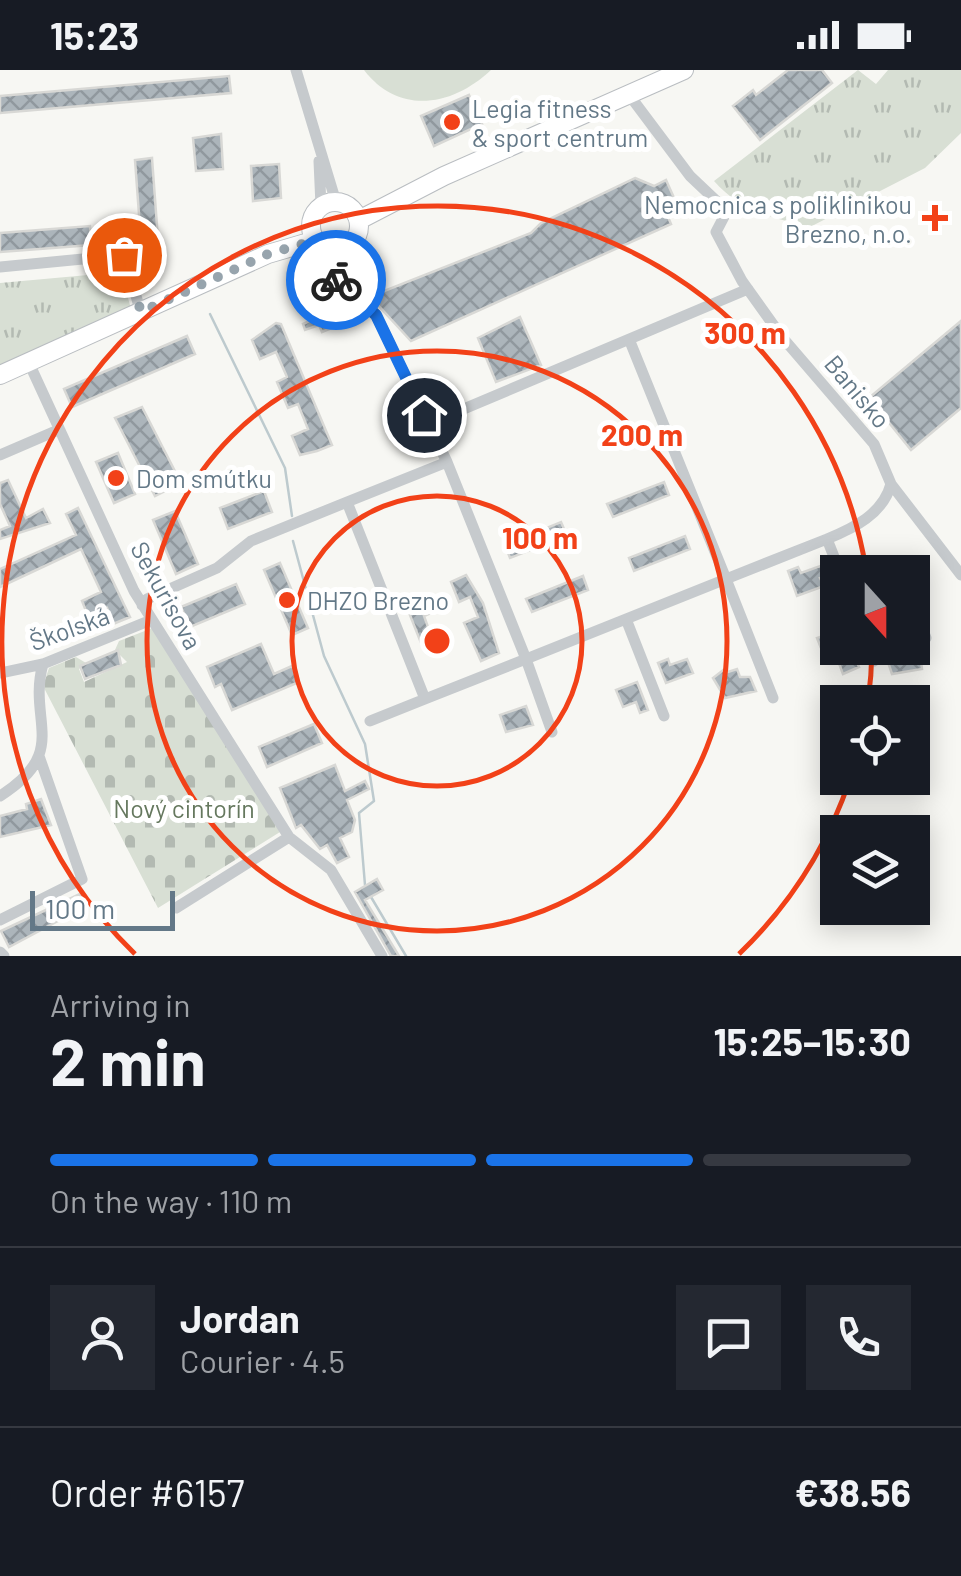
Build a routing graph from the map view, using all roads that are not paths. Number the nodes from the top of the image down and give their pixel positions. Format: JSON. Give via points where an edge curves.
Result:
{"nodes":[{"id":1,"x":296,"y":70,"type":"edge"},
{"id":2,"x":684,"y":70,"type":"edge"},
{"id":3,"x":630,"y":96,"type":"junction"},
{"id":4,"x":342,"y":209,"type":"junction"},
{"id":5,"x":323,"y":241,"type":"junction"},
{"id":6,"x":0,"y":267,"type":"edge"},
{"id":7,"x":748,"y":289,"type":"junction"},
{"id":8,"x":141,"y":312,"type":"junction"},
{"id":9,"x":629,"y":340,"type":"junction"},
{"id":10,"x":29,"y":362,"type":"junction"},
{"id":11,"x":0,"y":375,"type":"edge"},
{"id":12,"x":428,"y":424,"type":"junction"},
{"id":13,"x":58,"y":430,"type":"junction"},
{"id":14,"x":0,"y":455,"type":"edge"},
{"id":15,"x":447,"y":462,"type":"junction"},
{"id":16,"x":891,"y":484,"type":"junction"},
{"id":17,"x":346,"y":502,"type":"junction"},
{"id":18,"x":827,"y":539,"type":"junction"},
{"id":19,"x":833,"y":555,"type":"edge"},
{"id":20,"x":961,"y":575,"type":"edge"},
{"id":21,"x":726,"y":580,"type":"junction"},
{"id":22,"x":142,"y":605,"type":"junction"},
{"id":23,"x":626,"y":619,"type":"junction"},
{"id":24,"x":152,"y":620,"type":"junction"},
{"id":25,"x":526,"y":658,"type":"junction"},
{"id":26,"x":43,"y":664,"type":"junction"},
{"id":27,"x":0,"y":673,"type":"edge"},
{"id":28,"x":772,"y":698,"type":"dead end"},
{"id":29,"x":425,"y":699,"type":"junction"},
{"id":30,"x":664,"y":716,"type":"dead end"},
{"id":31,"x":370,"y":721,"type":"dead end"},
{"id":32,"x":552,"y":732,"type":"dead end"},
{"id":33,"x":38,"y":756,"type":"junction"},
{"id":34,"x":0,"y":796,"type":"edge"},
{"id":35,"x":289,"y":837,"type":"junction"},
{"id":36,"x":176,"y":908,"type":"dead end"},
{"id":37,"x":0,"y":920,"type":"edge"},
{"id":38,"x":382,"y":956,"type":"edge"}],
"edges":[{"from":1,"to":4,"type":"street"},
{"from":2,"to":3,"type":"main road"},
{"from":3,"to":4,"type":"main road","via":[[444,176]]},
{"from":3,"to":7,"type":"street","name":"Banisko","via":[[690,176],[727,211],[716,232]]},
{"from":4,"to":5,"type":"main road"},
{"from":4,"to":5,"type":"main road","via":[[356,239]]},
{"from":5,"to":8,"type":"main road","via":[[268,254]]},
{"from":5,"to":12,"type":"street","via":[[334,276],[376,315]]},
{"from":6,"to":8,"type":"street","via":[[124,255]]},
{"from":7,"to":9,"type":"street"},
{"from":7,"to":16,"type":"street","name":"Banisko","via":[[874,444]]},
{"from":8,"to":10,"type":"main road"},
{"from":9,"to":12,"type":"street"},
{"from":9,"to":21,"type":"street"},
{"from":10,"to":11,"type":"main road"},
{"from":10,"to":13,"type":"street","name":"Sekurisova"},
{"from":12,"to":15,"type":"street"},
{"from":13,"to":14,"type":"street"},
{"from":13,"to":22,"type":"street","name":"Sekurisova"},
{"from":15,"to":17,"type":"street"},
{"from":15,"to":25,"type":"street"},
{"from":16,"to":18,"type":"street","via":[[881,506]]},
{"from":16,"to":20,"type":"street","name":"Banisko"},
{"from":17,"to":22,"type":"street","via":[[251,541],[217,568]]},
{"from":17,"to":29,"type":"street"},
{"from":18,"to":19,"type":"street"},
{"from":18,"to":21,"type":"street"},
{"from":21,"to":23,"type":"street"},
{"from":21,"to":28,"type":"street"},
{"from":22,"to":24,"type":"street","name":"Sekurisova"},
{"from":23,"to":25,"type":"street"},
{"from":23,"to":30,"type":"street"},
{"from":24,"to":26,"type":"street","name":"Školská"},
{"from":24,"to":35,"type":"street","name":"Sekurisova"},
{"from":25,"to":29,"type":"street"},
{"from":25,"to":32,"type":"street"},
{"from":26,"to":27,"type":"street","name":"Školská"},
{"from":26,"to":33,"type":"street","via":[[36,687],[44,720]]},
{"from":29,"to":31,"type":"street"},
{"from":33,"to":34,"type":"street"},
{"from":33,"to":37,"type":"street","via":[[82,879]]},
{"from":35,"to":36,"type":"street"},
{"from":35,"to":38,"type":"street","name":"Sekurisova","via":[[331,870]]}]}
